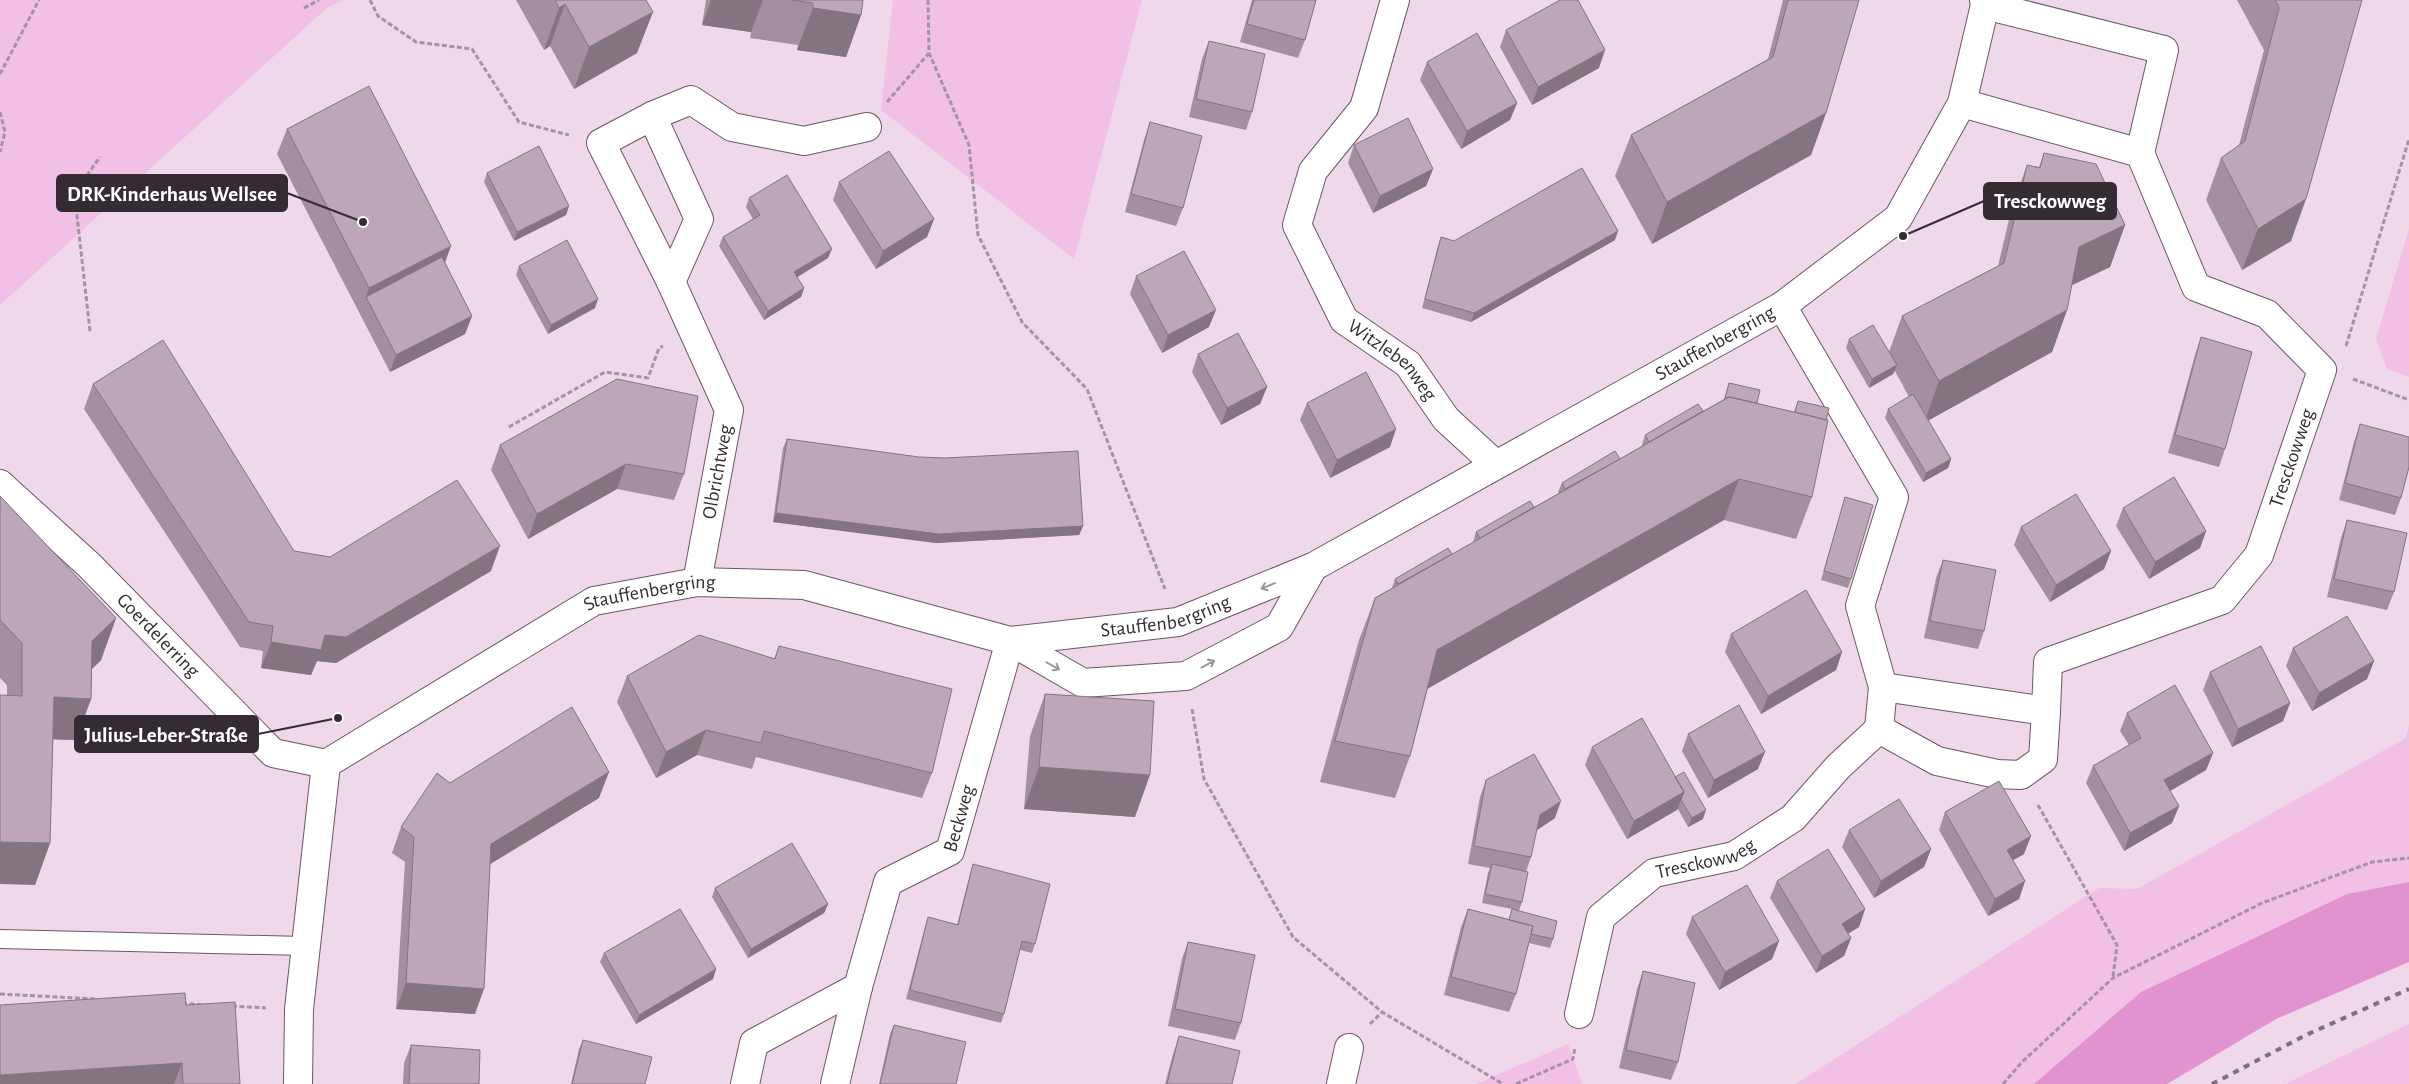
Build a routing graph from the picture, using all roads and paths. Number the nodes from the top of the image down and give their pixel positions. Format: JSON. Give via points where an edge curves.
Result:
{"nodes":[{"id":1,"x":39,"y":0,"type":"edge"},
{"id":2,"x":318,"y":0,"type":"edge"},
{"id":3,"x":370,"y":0,"type":"edge"},
{"id":4,"x":928,"y":0,"type":"edge"},
{"id":5,"x":1395,"y":0,"type":"edge"},
{"id":6,"x":1984,"y":2,"type":"edge"},
{"id":7,"x":304,"y":8,"type":"dead end"},
{"id":8,"x":929,"y":53,"type":"junction"},
{"id":9,"x":0,"y":74,"type":"edge"},
{"id":10,"x":1962,"y":103,"type":"junction"},
{"id":11,"x":0,"y":112,"type":"edge"},
{"id":12,"x":652,"y":116,"type":"junction"},
{"id":13,"x":867,"y":127,"type":"joint"},
{"id":14,"x":2409,"y":139,"type":"edge"},
{"id":15,"x":601,"y":143,"type":"junction"},
{"id":16,"x":0,"y":152,"type":"edge"},
{"id":17,"x":2140,"y":153,"type":"junction"},
{"id":18,"x":100,"y":157,"type":"dead end"},
{"id":19,"x":671,"y":282,"type":"junction"},
{"id":20,"x":1782,"y":306,"type":"junction"},
{"id":21,"x":90,"y":331,"type":"dead end"},
{"id":22,"x":693,"y":331,"type":"junction"},
{"id":23,"x":2330,"y":372,"type":"junction"},
{"id":24,"x":2409,"y":400,"type":"edge"},
{"id":25,"x":509,"y":427,"type":"dead end"},
{"id":26,"x":1496,"y":464,"type":"junction"},
{"id":27,"x":0,"y":484,"type":"edge"},
{"id":28,"x":1313,"y":567,"type":"junction"},
{"id":29,"x":697,"y":582,"type":"junction"},
{"id":30,"x":1178,"y":622,"type":"junction"},
{"id":31,"x":1010,"y":642,"type":"junction"},
{"id":32,"x":1186,"y":676,"type":"junction"},
{"id":33,"x":1883,"y":688,"type":"junction"},
{"id":34,"x":2046,"y":711,"type":"junction"},
{"id":35,"x":1879,"y":729,"type":"junction"},
{"id":36,"x":326,"y":764,"type":"junction"},
{"id":37,"x":2021,"y":775,"type":"junction"},
{"id":38,"x":2409,"y":858,"type":"edge"},
{"id":39,"x":0,"y":939,"type":"edge"},
{"id":40,"x":304,"y":946,"type":"junction"},
{"id":41,"x":2113,"y":978,"type":"junction"},
{"id":42,"x":858,"y":987,"type":"junction"},
{"id":43,"x":0,"y":994,"type":"edge"},
{"id":44,"x":100,"y":999,"type":"edge"},
{"id":45,"x":179,"y":1003,"type":"edge"},
{"id":46,"x":209,"y":1005,"type":"edge"},
{"id":47,"x":229,"y":1006,"type":"edge"},
{"id":48,"x":299,"y":1009,"type":"junction"},
{"id":49,"x":1579,"y":1014,"type":"joint"},
{"id":50,"x":1349,"y":1048,"type":"dead end"},
{"id":51,"x":298,"y":1084,"type":"edge"},
{"id":52,"x":745,"y":1084,"type":"edge"},
{"id":53,"x":835,"y":1084,"type":"edge"},
{"id":54,"x":1341,"y":1084,"type":"edge"},
{"id":55,"x":1504,"y":1084,"type":"edge"},
{"id":56,"x":1516,"y":1084,"type":"edge"},
{"id":57,"x":2003,"y":1084,"type":"edge"}],
"edges":[{"from":1,"to":9,"type":"path"},
{"from":2,"to":7,"type":"path"},
{"from":3,"to":15,"type":"path","via":[[378,16],[416,42],[472,49],[519,122]]},
{"from":4,"to":8,"type":"path"},
{"from":5,"to":26,"type":"street","name":"Witzlebenweg","via":[[1364,108],[1312,171],[1297,225],[1344,320],[1408,364],[1446,419]]},
{"from":6,"to":10,"type":"street","name":"Stauffenbergring"},
{"from":6,"to":17,"type":"street","via":[[2164,50]]},
{"from":8,"to":13,"type":"path"},
{"from":8,"to":30,"type":"path","via":[[969,145],[978,235],[1022,322],[1087,389]]},
{"from":10,"to":17,"type":"street"},
{"from":10,"to":20,"type":"street","name":"Stauffenbergring","via":[[1898,218]]},
{"from":11,"to":16,"type":"path","via":[[5,132]]},
{"from":12,"to":13,"type":"street","via":[[691,100],[732,127],[804,140]]},
{"from":12,"to":15,"type":"street"},
{"from":12,"to":19,"type":"street","via":[[699,219]]},
{"from":14,"to":23,"type":"path"},
{"from":15,"to":19,"type":"street","name":"Olbrichtweg"},
{"from":17,"to":23,"type":"street","via":[[2196,287],[2267,314]]},
{"from":18,"to":21,"type":"path","via":[[85,178],[77,216]]},
{"from":19,"to":22,"type":"street","name":"Olbrichtweg"},
{"from":20,"to":26,"type":"street","name":"Stauffenbergring"},
{"from":20,"to":33,"type":"street","via":[[1894,497],[1860,606]]},
{"from":22,"to":25,"type":"path","via":[[660,348],[648,378],[605,372]]},
{"from":22,"to":29,"type":"street","name":"Olbrichtweg","via":[[729,410]]},
{"from":23,"to":24,"type":"path"},
{"from":23,"to":34,"type":"street","name":"Tresckowweg","via":[[2259,555],[2222,600],[2048,662]]},
{"from":26,"to":28,"type":"street","name":"Stauffenbergring"},
{"from":27,"to":36,"type":"street","name":"Goerdelerring","via":[[90,566],[273,753]]},
{"from":28,"to":30,"type":"street","name":"Stauffenbergring","one_way":true},
{"from":32,"to":28,"type":"street","name":"Stauffenbergring","one_way":true,"via":[[1279,627]]},
{"from":29,"to":31,"type":"street","name":"Stauffenbergring","via":[[804,585]]},
{"from":29,"to":36,"type":"street","name":"Stauffenbergring","via":[[594,600]]},
{"from":30,"to":31,"type":"street","name":"Stauffenbergring"},
{"from":31,"to":32,"type":"street","name":"Stauffenbergring","one_way":true,"via":[[1083,683]]},
{"from":31,"to":42,"type":"street","name":"Beckweg","via":[[950,851],[888,882]]},
{"from":32,"to":55,"type":"path","via":[[1204,779],[1292,937],[1382,1012]]},
{"from":33,"to":34,"type":"street"},
{"from":33,"to":35,"type":"street"},
{"from":34,"to":37,"type":"street","name":"Tresckowweg","via":[[2043,759]]},
{"from":35,"to":37,"type":"street","via":[[1937,761],[1997,774]]},
{"from":35,"to":49,"type":"street","name":"Tresckowweg","via":[[1838,767],[1794,818],[1734,856],[1654,873],[1601,917]]},
{"from":36,"to":40,"type":"street"},
{"from":37,"to":41,"type":"path","via":[[2117,946]]},
{"from":38,"to":41,"type":"path","via":[[2372,862],[2262,903]]},
{"from":39,"to":40,"type":"lane"},
{"from":40,"to":48,"type":"street"},
{"from":41,"to":57,"type":"path","via":[[2022,1062]]},
{"from":42,"to":52,"type":"street","via":[[754,1043]]},
{"from":42,"to":53,"type":"street","name":"Beckweg"},
{"from":43,"to":44,"type":"path"},
{"from":45,"to":46,"type":"path"},
{"from":47,"to":48,"type":"path"},
{"from":48,"to":51,"type":"street"},
{"from":49,"to":56,"type":"path","via":[[1573,1058]]},
{"from":50,"to":54,"type":"street"}]}
